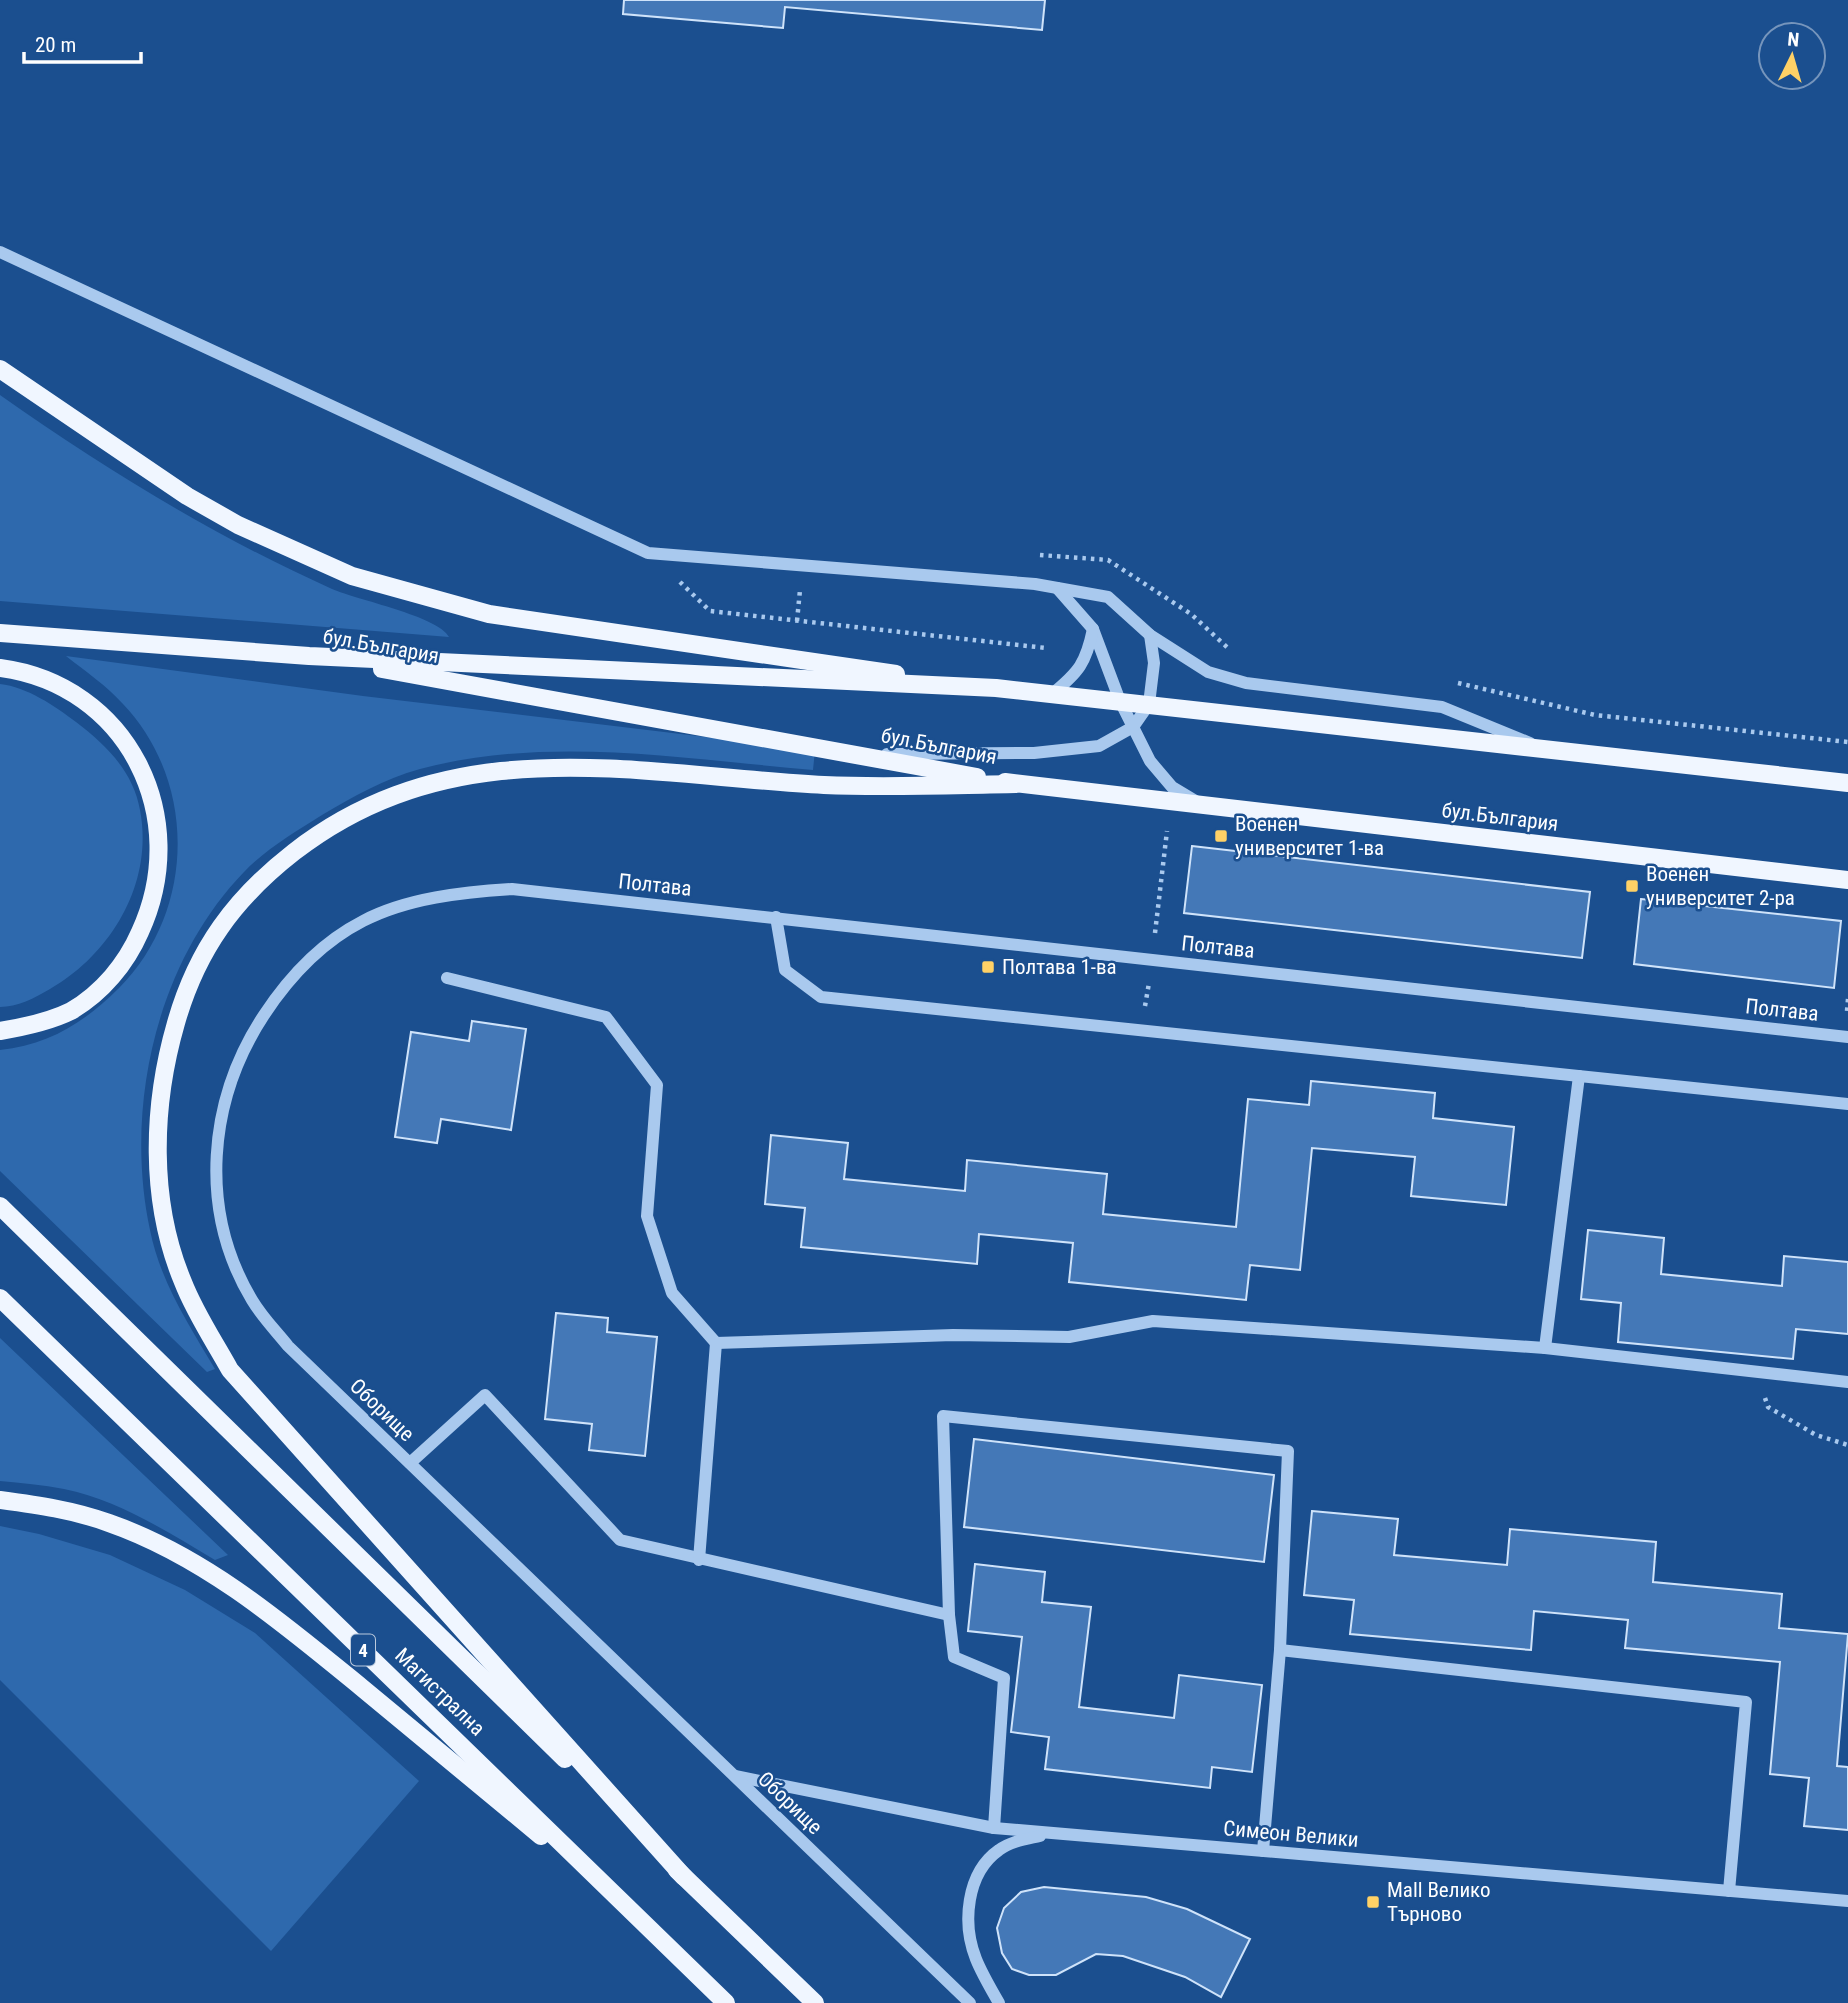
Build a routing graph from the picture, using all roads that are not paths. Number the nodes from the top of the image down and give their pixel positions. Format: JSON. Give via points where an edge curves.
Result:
{"nodes":[{"id":1,"x":0,"y":252,"type":"edge"},
{"id":2,"x":0,"y":369,"type":"edge"},
{"id":3,"x":1057,"y":587,"type":"junction"},
{"id":4,"x":1093,"y":629,"type":"junction"},
{"id":5,"x":0,"y":633,"type":"edge"},
{"id":6,"x":1150,"y":635,"type":"junction"},
{"id":7,"x":309,"y":656,"type":"junction"},
{"id":8,"x":0,"y":668,"type":"edge"},
{"id":9,"x":996,"y":688,"type":"junction"},
{"id":10,"x":1052,"y":694,"type":"junction"},
{"id":11,"x":1120,"y":701,"type":"junction"},
{"id":12,"x":1149,"y":704,"type":"junction"},
{"id":13,"x":1133,"y":727,"type":"junction"},
{"id":14,"x":1545,"y":750,"type":"junction"},
{"id":15,"x":863,"y":755,"type":"junction"},
{"id":16,"x":1848,"y":783,"type":"edge"},
{"id":17,"x":1016,"y":784,"type":"junction"},
{"id":18,"x":1203,"y":805,"type":"junction"},
{"id":19,"x":1848,"y":880,"type":"edge"},
{"id":20,"x":584,"y":896,"type":"joint"},
{"id":21,"x":776,"y":917,"type":"junction"},
{"id":22,"x":447,"y":978,"type":"dead end"},
{"id":23,"x":0,"y":1031,"type":"edge"},
{"id":24,"x":1848,"y":1037,"type":"edge"},
{"id":25,"x":1579,"y":1076,"type":"junction"},
{"id":26,"x":1848,"y":1104,"type":"edge"},
{"id":27,"x":0,"y":1206,"type":"edge"},
{"id":28,"x":0,"y":1298,"type":"edge"},
{"id":29,"x":716,"y":1343,"type":"junction"},
{"id":30,"x":1545,"y":1348,"type":"junction"},
{"id":31,"x":1848,"y":1382,"type":"edge"},
{"id":32,"x":410,"y":1463,"type":"junction"},
{"id":33,"x":0,"y":1500,"type":"edge"},
{"id":34,"x":699,"y":1560,"type":"junction"},
{"id":35,"x":949,"y":1615,"type":"junction"},
{"id":36,"x":1280,"y":1650,"type":"junction"},
{"id":37,"x":734,"y":1776,"type":"junction"},
{"id":38,"x":995,"y":1828,"type":"junction"},
{"id":39,"x":1058,"y":1833,"type":"junction"},
{"id":40,"x":1263,"y":1851,"type":"junction"},
{"id":41,"x":684,"y":1877,"type":"junction"},
{"id":42,"x":1730,"y":1891,"type":"junction"},
{"id":43,"x":1848,"y":1901,"type":"edge"},
{"id":44,"x":641,"y":1919,"type":"junction"},
{"id":45,"x":726,"y":2003,"type":"edge"},
{"id":46,"x":815,"y":2003,"type":"edge"},
{"id":47,"x":970,"y":2003,"type":"edge"},
{"id":48,"x":999,"y":2003,"type":"edge"}],
"edges":[{"from":1,"to":3,"type":"street","via":[[648,553]]},
{"from":2,"to":9,"type":"main road","via":[[187,496],[238,525],[352,576],[489,614]]},
{"from":3,"to":4,"type":"street"},
{"from":3,"to":6,"type":"street","via":[[1108,597]]},
{"from":4,"to":10,"type":"street","via":[[1087,660]]},
{"from":4,"to":11,"type":"street"},
{"from":5,"to":7,"type":"main road"},
{"from":6,"to":12,"type":"street","via":[[1154,663]]},
{"from":6,"to":14,"type":"street","via":[[1185,659],[1246,683],[1442,707]]},
{"from":7,"to":9,"type":"main road","name":"бул.България"},
{"from":7,"to":15,"type":"main road","name":"бул.България"},
{"from":8,"to":23,"type":"main road","via":[[41,677],[67,689],[112,724],[141,769],[159,842],[156,891],[148,914],[126,960],[108,982],[70,1011]]},
{"from":9,"to":10,"type":"main road","name":"бул.България"},
{"from":10,"to":11,"type":"main road","name":"бул.България"},
{"from":11,"to":12,"type":"main road","name":"бул.България"},
{"from":11,"to":13,"type":"street"},
{"from":12,"to":13,"type":"street"},
{"from":12,"to":14,"type":"main road","name":"бул.България"},
{"from":13,"to":15,"type":"street","via":[[1099,746],[1034,753]]},
{"from":13,"to":18,"type":"street","via":[[1150,761],[1172,787]]},
{"from":14,"to":16,"type":"main road","name":"бул.България"},
{"from":15,"to":17,"type":"main road","name":"бул.България"},
{"from":17,"to":18,"type":"main road","name":"бул.България"},
{"from":17,"to":41,"type":"main road","via":[[825,785],[592,766],[491,770],[419,785],[322,831],[245,893],[224,920],[181,1004],[162,1088],[159,1186],[172,1253],[194,1307],[223,1358]]},
{"from":18,"to":19,"type":"main road","name":"бул.България"},
{"from":20,"to":21,"type":"street","name":"Полтава"},
{"from":20,"to":32,"type":"street","name":"Оборище","via":[[512,889],[480,891],[396,908],[363,921],[334,939],[290,979],[256,1027],[228,1083],[216,1165],[223,1222],[241,1278],[288,1346]]},
{"from":21,"to":24,"type":"street","name":"Полтава"},
{"from":21,"to":25,"type":"street","via":[[785,970],[821,997]]},
{"from":22,"to":29,"type":"street","via":[[606,1017],[657,1085],[647,1216],[672,1293]]},
{"from":25,"to":26,"type":"street"},
{"from":25,"to":30,"type":"street"},
{"from":27,"to":41,"type":"main road"},
{"from":28,"to":44,"type":"main road","name":"Магистрална","number":"4"},
{"from":29,"to":30,"type":"street","via":[[953,1335],[1069,1338],[1153,1321]]},
{"from":29,"to":34,"type":"street"},
{"from":30,"to":31,"type":"street"},
{"from":32,"to":34,"type":"street","via":[[485,1395],[620,1540]]},
{"from":32,"to":37,"type":"street","name":"Оборище"},
{"from":33,"to":44,"type":"main road","via":[[75,1512],[110,1523],[217,1578],[285,1625]]},
{"from":34,"to":35,"type":"street"},
{"from":35,"to":36,"type":"street","via":[[943,1416],[1288,1451]]},
{"from":35,"to":38,"type":"street","via":[[954,1657],[1004,1678]]},
{"from":36,"to":40,"type":"street"},
{"from":36,"to":42,"type":"street","via":[[1746,1702]]},
{"from":37,"to":38,"type":"street","name":"Симеон Велики"},
{"from":37,"to":47,"type":"street","name":"Оборище"},
{"from":38,"to":39,"type":"street","name":"Симеон Велики"},
{"from":39,"to":40,"type":"street","name":"Симеон Велики"},
{"from":39,"to":48,"type":"street","via":[[1001,1848],[978,1873],[968,1916],[970,1939]]},
{"from":40,"to":42,"type":"street","name":"Симеон Велики"},
{"from":41,"to":46,"type":"main road"},
{"from":42,"to":43,"type":"street","name":"Симеон Велики"},
{"from":44,"to":45,"type":"main road","name":"Магистрална","number":"4"}]}
